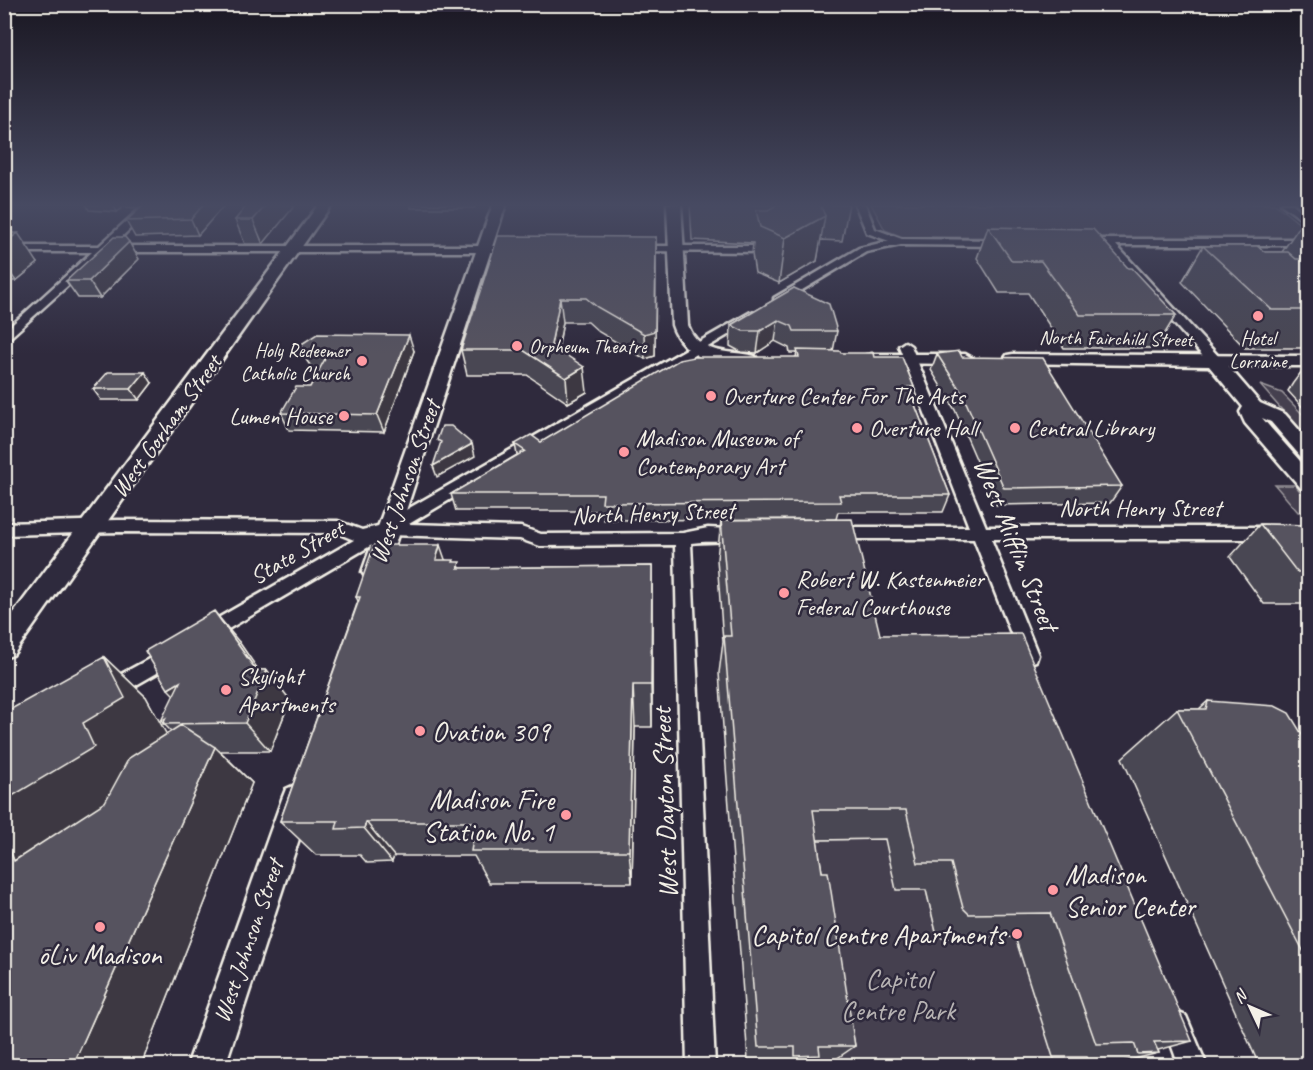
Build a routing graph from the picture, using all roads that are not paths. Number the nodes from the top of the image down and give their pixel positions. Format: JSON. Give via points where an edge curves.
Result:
{"nodes":[{"id":1,"x":98,"y":254,"type":"edge"},
{"id":2,"x":289,"y":254,"type":"edge"},
{"id":3,"x":483,"y":254,"type":"edge"},
{"id":4,"x":676,"y":254,"type":"edge"},
{"id":5,"x":856,"y":254,"type":"edge"},
{"id":6,"x":1117,"y":254,"type":"edge"},
{"id":7,"x":4,"y":339,"type":"edge"},
{"id":8,"x":695,"y":348,"type":"junction"},
{"id":9,"x":908,"y":353,"type":"junction"},
{"id":10,"x":977,"y":359,"type":"edge"},
{"id":11,"x":1001,"y":359,"type":"edge"},
{"id":12,"x":771,"y":360,"type":"edge"},
{"id":13,"x":854,"y":360,"type":"edge"},
{"id":14,"x":1215,"y":361,"type":"junction"},
{"id":15,"x":1308,"y":362,"type":"edge"},
{"id":16,"x":1253,"y":406,"type":"junction"},
{"id":17,"x":1308,"y":452,"type":"edge"},
{"id":18,"x":1308,"y":483,"type":"edge"},
{"id":19,"x":92,"y":528,"type":"junction"},
{"id":20,"x":4,"y":529,"type":"edge"},
{"id":21,"x":389,"y":529,"type":"junction"},
{"id":22,"x":979,"y":532,"type":"junction"},
{"id":23,"x":813,"y":533,"type":"edge"},
{"id":24,"x":1308,"y":533,"type":"edge"},
{"id":25,"x":755,"y":534,"type":"edge"},
{"id":26,"x":683,"y":539,"type":"junction"},
{"id":27,"x":367,"y":594,"type":"edge"},
{"id":28,"x":4,"y":647,"type":"edge"},
{"id":29,"x":1038,"y":676,"type":"edge"},
{"id":30,"x":92,"y":700,"type":"edge"},
{"id":31,"x":306,"y":774,"type":"edge"},
{"id":32,"x":1172,"y":1011,"type":"edge"},
{"id":33,"x":206,"y":1065,"type":"edge"},
{"id":34,"x":701,"y":1065,"type":"edge"},
{"id":35,"x":1194,"y":1065,"type":"edge"}],
"edges":[{"from":1,"to":7,"type":"street"},
{"from":2,"to":19,"type":"main road","name":"West Gorham Street"},
{"from":3,"to":21,"type":"main road","name":"West Johnson Street"},
{"from":4,"to":8,"type":"main road","via":[[680,329]]},
{"from":5,"to":8,"type":"street","name":"State Street"},
{"from":6,"to":14,"type":"street"},
{"from":8,"to":12,"type":"main road","via":[[721,357]]},
{"from":8,"to":21,"type":"street","name":"State Street"},
{"from":9,"to":10,"type":"main road"},
{"from":9,"to":13,"type":"main road"},
{"from":9,"to":22,"type":"street","name":"West Mifflin Street"},
{"from":11,"to":14,"type":"main road","name":"North Fairchild Street"},
{"from":14,"to":15,"type":"main road","name":"North Fairchild Street"},
{"from":14,"to":16,"type":"main road"},
{"from":16,"to":17,"type":"main road","via":[[1278,418]]},
{"from":16,"to":18,"type":"main road","via":[[1252,419]]},
{"from":19,"to":20,"type":"street","name":"North Henry Street"},
{"from":19,"to":21,"type":"street","name":"North Henry Street","via":[[338,527],[361,536]]},
{"from":19,"to":28,"type":"main road","name":"West Gorham Street"},
{"from":21,"to":26,"type":"street","name":"North Henry Street","via":[[520,533],[540,540]]},
{"from":21,"to":27,"type":"main road","name":"West Johnson Street"},
{"from":21,"to":30,"type":"street","name":"State Street"},
{"from":22,"to":23,"type":"street","name":"North Henry Street"},
{"from":22,"to":24,"type":"street","name":"North Henry Street"},
{"from":22,"to":29,"type":"street","name":"West Mifflin Street"},
{"from":25,"to":26,"type":"street","name":"North Henry Street","via":[[708,534]]},
{"from":26,"to":34,"type":"street","name":"West Dayton Street"},
{"from":31,"to":33,"type":"main road","name":"West Johnson Street"},
{"from":32,"to":35,"type":"street"}]}
